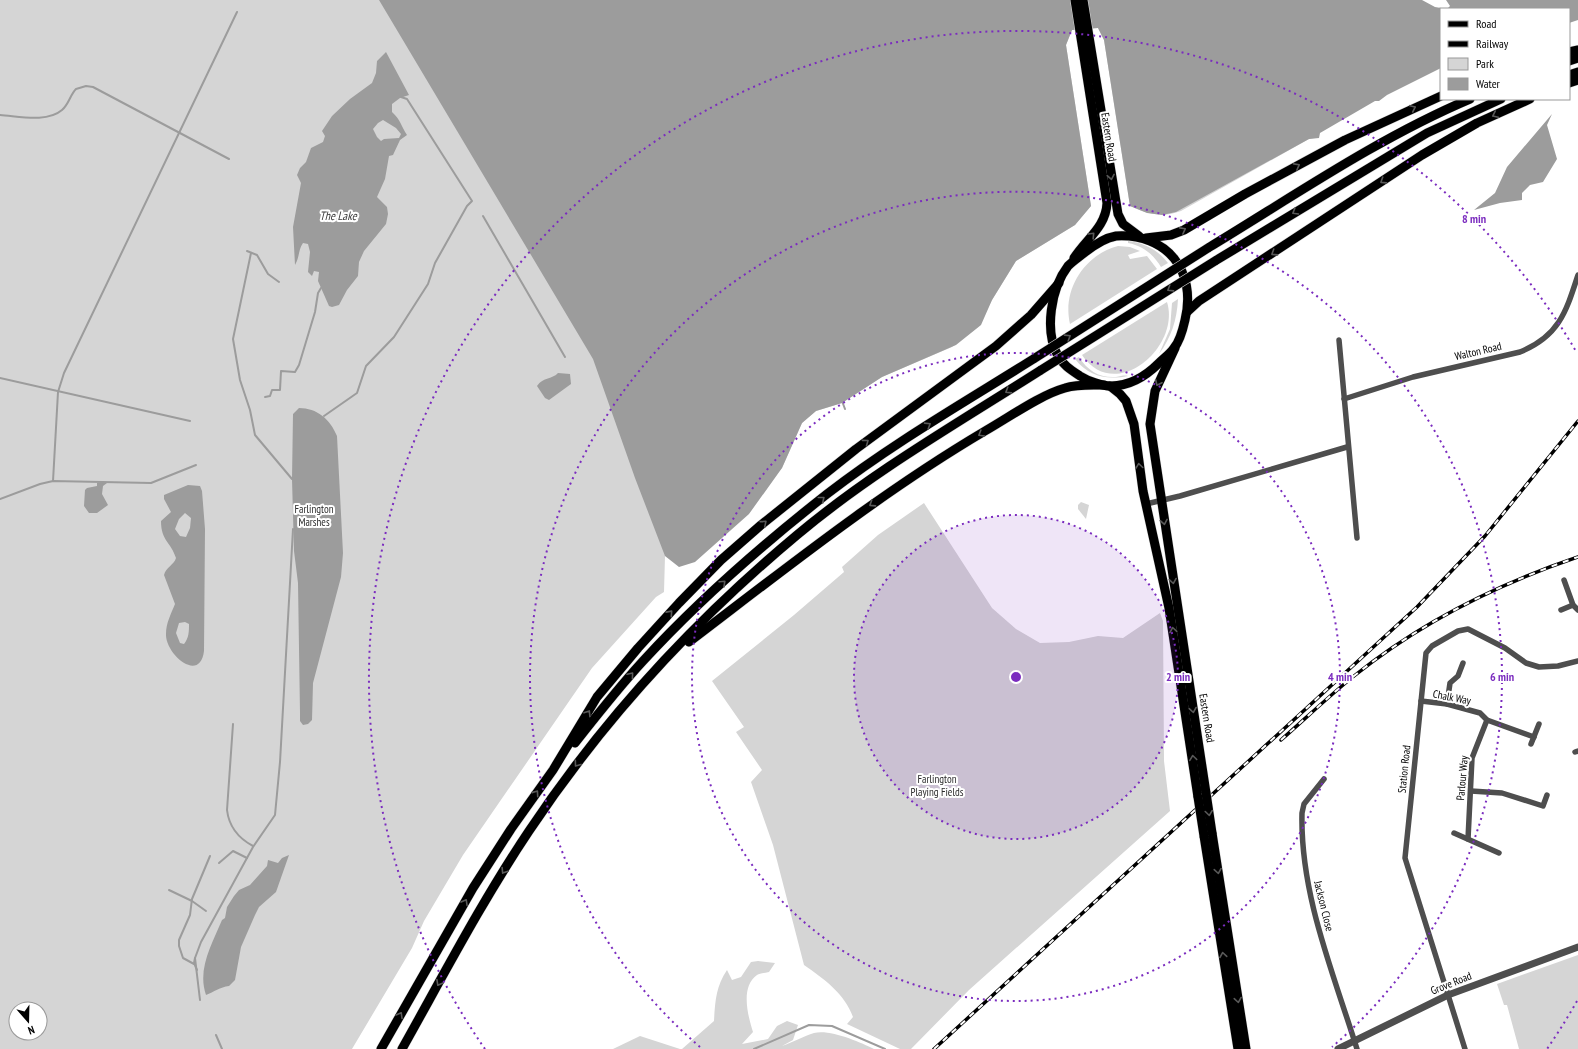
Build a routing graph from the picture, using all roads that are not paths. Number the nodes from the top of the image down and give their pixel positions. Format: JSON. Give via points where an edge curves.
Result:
{"nodes":[{"id":1,"x":1075,"y":0,"type":"edge"},
{"id":2,"x":1083,"y":0,"type":"edge"},
{"id":3,"x":1090,"y":70,"type":"junction"},
{"id":4,"x":1440,"y":96,"type":"edge"},
{"id":5,"x":1468,"y":100,"type":"edge"},
{"id":6,"x":1499,"y":100,"type":"edge"},
{"id":7,"x":1528,"y":100,"type":"edge"},
{"id":8,"x":1143,"y":238,"type":"junction"},
{"id":9,"x":1069,"y":266,"type":"junction"},
{"id":10,"x":1578,"y":275,"type":"edge"},
{"id":11,"x":1059,"y":283,"type":"junction"},
{"id":12,"x":1187,"y":312,"type":"junction"},
{"id":13,"x":1339,"y":340,"type":"dead end"},
{"id":14,"x":1175,"y":348,"type":"junction"},
{"id":15,"x":1107,"y":386,"type":"junction"},
{"id":16,"x":1344,"y":399,"type":"junction"},
{"id":17,"x":1347,"y":447,"type":"junction"},
{"id":18,"x":1160,"y":501,"type":"junction"},
{"id":19,"x":1146,"y":504,"type":"junction"},
{"id":20,"x":1357,"y":538,"type":"dead end"},
{"id":21,"x":1564,"y":580,"type":"dead end"},
{"id":22,"x":1573,"y":605,"type":"junction"},
{"id":23,"x":1561,"y":610,"type":"dead end"},
{"id":24,"x":1578,"y":610,"type":"edge"},
{"id":25,"x":664,"y":661,"type":"junction"},
{"id":26,"x":1463,"y":663,"type":"dead end"},
{"id":27,"x":1578,"y":663,"type":"edge"},
{"id":28,"x":1421,"y":702,"type":"junction"},
{"id":29,"x":1447,"y":704,"type":"junction"},
{"id":30,"x":1486,"y":720,"type":"junction"},
{"id":31,"x":1539,"y":724,"type":"dead end"},
{"id":32,"x":1534,"y":737,"type":"junction"},
{"id":33,"x":1531,"y":744,"type":"dead end"},
{"id":34,"x":553,"y":770,"type":"junction"},
{"id":35,"x":1324,"y":779,"type":"dead end"},
{"id":36,"x":1471,"y":792,"type":"junction"},
{"id":37,"x":1202,"y":795,"type":"junction"},
{"id":38,"x":1547,"y":795,"type":"dead end"},
{"id":39,"x":1454,"y":833,"type":"dead end"},
{"id":40,"x":1208,"y":834,"type":"junction"},
{"id":41,"x":1468,"y":839,"type":"junction"},
{"id":42,"x":1499,"y":853,"type":"dead end"},
{"id":43,"x":1578,"y":947,"type":"edge"},
{"id":44,"x":1448,"y":995,"type":"junction"},
{"id":45,"x":1354,"y":1041,"type":"junction"},
{"id":46,"x":381,"y":1049,"type":"edge"},
{"id":47,"x":402,"y":1049,"type":"edge"},
{"id":48,"x":1238,"y":1049,"type":"edge"},
{"id":49,"x":1246,"y":1049,"type":"edge"},
{"id":50,"x":1338,"y":1049,"type":"edge"},
{"id":51,"x":1357,"y":1049,"type":"edge"},
{"id":52,"x":1465,"y":1049,"type":"edge"}],
"edges":[{"from":1,"to":3,"type":"main road","name":"Eastern Road"},
{"from":2,"to":3,"type":"main road","name":"Eastern Road"},
{"from":3,"to":8,"type":"main road","name":"Eastern Road","one_way":true,"via":[[1118,214],[1123,224]]},
{"from":9,"to":3,"type":"main road","name":"Eastern Road","one_way":true,"via":[[1082,245],[1097,231],[1107,208]]},
{"from":8,"to":4,"type":"main road","one_way":true,"via":[[1171,235],[1184,230],[1345,140]]},
{"from":34,"to":5,"type":"main road","one_way":true,"bridge":true,"via":[[642,662],[687,616],[762,546],[828,493],[895,446],[1208,248],[1421,121]]},
{"from":6,"to":25,"type":"main road","one_way":true,"bridge":true,"via":[[1427,133],[1215,261],[895,463],[797,535],[718,605]]},
{"from":7,"to":12,"type":"main road","one_way":true,"via":[[1477,124],[1422,156],[1202,299]]},
{"from":8,"to":9,"type":"main road","via":[[1123,236],[1107,239],[1094,245]]},
{"from":8,"to":12,"type":"main road","via":[[1169,252],[1180,269],[1186,283]]},
{"from":9,"to":11,"type":"main road"},
{"from":10,"to":16,"type":"street","name":"Walton Road","via":[[1559,323],[1536,346],[1413,377]]},
{"from":11,"to":15,"type":"main road","via":[[1051,315],[1052,337],[1056,351],[1070,369],[1087,380]]},
{"from":34,"to":11,"type":"main road","one_way":true,"via":[[598,697],[669,614],[721,560],[819,478],[996,346],[1031,315]]},
{"from":12,"to":14,"type":"main road"},
{"from":13,"to":16,"type":"street"},
{"from":14,"to":15,"type":"main road","via":[[1137,380],[1125,385]]},
{"from":14,"to":18,"type":"main road","name":"Eastern Road","one_way":true,"via":[[1155,391],[1150,414]]},
{"from":19,"to":15,"type":"main road","name":"Eastern Road","one_way":true,"via":[[1131,414],[1123,398]]},
{"from":15,"to":25,"type":"main road","one_way":true,"via":[[1077,385],[1064,388],[1034,402],[968,442],[862,511]]},
{"from":16,"to":17,"type":"street"},
{"from":17,"to":18,"type":"street"},
{"from":17,"to":20,"type":"street"},
{"from":18,"to":19,"type":"street"},
{"from":18,"to":37,"type":"main road","name":"Eastern Road","one_way":true},
{"from":37,"to":19,"type":"main road","name":"Eastern Road","one_way":true,"via":[[1166,590]]},
{"from":21,"to":22,"type":"street"},
{"from":22,"to":23,"type":"street"},
{"from":22,"to":24,"type":"street"},
{"from":25,"to":47,"type":"main road","one_way":true,"via":[[590,746],[529,831],[485,900]]},
{"from":26,"to":29,"type":"street","via":[[1458,676],[1450,683]]},
{"from":27,"to":28,"type":"street","name":"Station Road","via":[[1539,667],[1526,663],[1477,632],[1468,629],[1458,631],[1432,646],[1426,653]]},
{"from":28,"to":29,"type":"street","name":"Chalk Way"},
{"from":28,"to":44,"type":"street","name":"Station Road","via":[[1405,858]]},
{"from":29,"to":30,"type":"street","name":"Chalk Way","via":[[1480,713]]},
{"from":30,"to":32,"type":"street"},
{"from":30,"to":36,"type":"street","name":"Parlour Way","via":[[1472,758]]},
{"from":31,"to":32,"type":"street"},
{"from":32,"to":33,"type":"street"},
{"from":46,"to":34,"type":"main road","one_way":true,"via":[[473,888]]},
{"from":35,"to":45,"type":"street","name":"Jackson Close","via":[[1304,804],[1304,858],[1321,935]]},
{"from":36,"to":38,"type":"street","via":[[1502,792],[1543,806]]},
{"from":36,"to":41,"type":"street","name":"Parlour Way"},
{"from":37,"to":40,"type":"main road","name":"Eastern Road","bridge":true},
{"from":39,"to":41,"type":"street"},
{"from":48,"to":40,"type":"main road","name":"Eastern Road","one_way":true},
{"from":40,"to":49,"type":"main road","name":"Eastern Road","one_way":true},
{"from":41,"to":42,"type":"street"},
{"from":43,"to":44,"type":"street","name":"Grove Road"},
{"from":44,"to":45,"type":"street","name":"Grove Road"},
{"from":44,"to":52,"type":"street","name":"Station Road"},
{"from":45,"to":50,"type":"street","name":"Grove Road"},
{"from":45,"to":51,"type":"street","name":"Jackson Close"}]}
